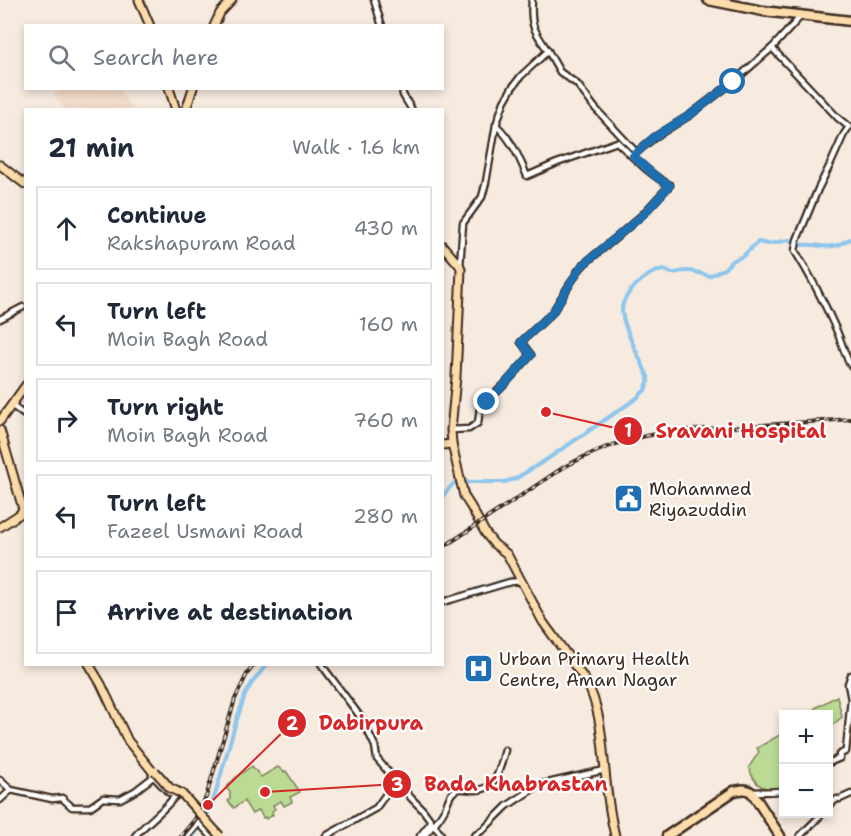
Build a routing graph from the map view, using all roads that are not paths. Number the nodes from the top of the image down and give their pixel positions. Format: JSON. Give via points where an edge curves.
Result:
{"nodes":[{"id":1,"x":137,"y":0,"type":"edge"},
{"id":2,"x":230,"y":0,"type":"edge"},
{"id":3,"x":374,"y":0,"type":"edge"},
{"id":4,"x":532,"y":0,"type":"edge"},
{"id":5,"x":708,"y":0,"type":"edge"},
{"id":6,"x":730,"y":0,"type":"edge"},
{"id":7,"x":802,"y":15,"type":"junction"},
{"id":8,"x":851,"y":16,"type":"edge"},
{"id":9,"x":851,"y":21,"type":"edge"},
{"id":10,"x":147,"y":24,"type":"edge"},
{"id":11,"x":214,"y":24,"type":"edge"},
{"id":12,"x":381,"y":24,"type":"edge"},
{"id":13,"x":772,"y":48,"type":"junction"},
{"id":14,"x":548,"y":51,"type":"junction"},
{"id":15,"x":172,"y":90,"type":"edge"},
{"id":16,"x":193,"y":90,"type":"edge"},
{"id":17,"x":402,"y":90,"type":"edge"},
{"id":18,"x":176,"y":108,"type":"edge"},
{"id":19,"x":189,"y":108,"type":"edge"},
{"id":20,"x":411,"y":108,"type":"edge"},
{"id":21,"x":496,"y":125,"type":"junction"},
{"id":22,"x":634,"y":154,"type":"junction"},
{"id":23,"x":0,"y":165,"type":"edge"},
{"id":24,"x":24,"y":183,"type":"edge"},
{"id":25,"x":444,"y":247,"type":"edge"},
{"id":26,"x":460,"y":266,"type":"junction"},
{"id":27,"x":24,"y":306,"type":"edge"},
{"id":28,"x":0,"y":319,"type":"edge"},
{"id":29,"x":851,"y":366,"type":"edge"},
{"id":30,"x":24,"y":388,"type":"edge"},
{"id":31,"x":11,"y":405,"type":"junction"},
{"id":32,"x":24,"y":415,"type":"edge"},
{"id":33,"x":0,"y":426,"type":"edge"},
{"id":34,"x":451,"y":430,"type":"junction"},
{"id":35,"x":0,"y":440,"type":"edge"},
{"id":36,"x":452,"y":444,"type":"junction"},
{"id":37,"x":444,"y":445,"type":"edge"},
{"id":38,"x":21,"y":505,"type":"edge"},
{"id":39,"x":0,"y":525,"type":"edge"},
{"id":40,"x":522,"y":581,"type":"junction"},
{"id":41,"x":444,"y":602,"type":"edge"},
{"id":42,"x":91,"y":666,"type":"edge"},
{"id":43,"x":91,"y":666,"type":"edge"},
{"id":44,"x":322,"y":666,"type":"edge"},
{"id":45,"x":851,"y":675,"type":"edge"},
{"id":46,"x":849,"y":736,"type":"edge"},
{"id":47,"x":505,"y":750,"type":"dead end"},
{"id":48,"x":833,"y":761,"type":"edge"},
{"id":49,"x":605,"y":770,"type":"junction"},
{"id":50,"x":152,"y":771,"type":"junction"},
{"id":51,"x":0,"y":780,"type":"edge"},
{"id":52,"x":396,"y":780,"type":"junction"},
{"id":53,"x":11,"y":790,"type":"junction"},
{"id":54,"x":779,"y":791,"type":"edge"},
{"id":55,"x":751,"y":792,"type":"junction"},
{"id":56,"x":851,"y":794,"type":"edge"},
{"id":57,"x":176,"y":796,"type":"junction"},
{"id":58,"x":0,"y":800,"type":"edge"},
{"id":59,"x":833,"y":802,"type":"edge"},
{"id":60,"x":817,"y":818,"type":"edge"},
{"id":61,"x":432,"y":824,"type":"junction"},
{"id":62,"x":672,"y":834,"type":"edge"},
{"id":63,"x":218,"y":835,"type":"edge"},
{"id":64,"x":135,"y":836,"type":"edge"},
{"id":65,"x":188,"y":836,"type":"edge"},
{"id":66,"x":326,"y":836,"type":"edge"},
{"id":67,"x":422,"y":836,"type":"edge"},
{"id":68,"x":442,"y":836,"type":"edge"},
{"id":69,"x":474,"y":836,"type":"edge"},
{"id":70,"x":615,"y":836,"type":"edge"},
{"id":71,"x":780,"y":836,"type":"edge"},
{"id":72,"x":800,"y":836,"type":"edge"}],
"edges":[{"from":1,"to":10,"type":"main road"},
{"from":2,"to":11,"type":"main road"},
{"from":3,"to":12,"type":"street"},
{"from":4,"to":14,"type":"street","via":[[534,30]]},
{"from":5,"to":7,"type":"highway"},
{"from":6,"to":8,"type":"highway"},
{"from":7,"to":9,"type":"highway"},
{"from":7,"to":13,"type":"street"},
{"from":13,"to":22,"type":"street","via":[[706,104]]},
{"from":13,"to":29,"type":"street","via":[[849,127],[817,191],[797,240],[796,253],[836,328]]},
{"from":14,"to":21,"type":"street","via":[[512,88]]},
{"from":14,"to":22,"type":"street","via":[[560,72],[577,84]]},
{"from":15,"to":18,"type":"main road"},
{"from":16,"to":19,"type":"main road"},
{"from":17,"to":20,"type":"street"},
{"from":21,"to":22,"type":"street","via":[[517,152],[527,176],[617,142]]},
{"from":21,"to":26,"type":"street","via":[[483,196],[463,223]]},
{"from":22,"to":34,"type":"street","via":[[670,185],[644,214],[578,271],[552,313],[521,342],[531,355],[480,408],[478,423],[469,429]]},
{"from":23,"to":24,"type":"main road"},
{"from":25,"to":26,"type":"main road"},
{"from":26,"to":34,"type":"main road"},
{"from":27,"to":28,"type":"street"},
{"from":30,"to":31,"type":"main road"},
{"from":31,"to":32,"type":"street"},
{"from":31,"to":33,"type":"main road"},
{"from":33,"to":38,"type":"main road"},
{"from":34,"to":36,"type":"main road"},
{"from":35,"to":38,"type":"main road"},
{"from":36,"to":37,"type":"main road"},
{"from":36,"to":40,"type":"main road","via":[[464,496],[486,534],[507,554]]},
{"from":38,"to":39,"type":"main road"},
{"from":40,"to":41,"type":"street"},
{"from":40,"to":49,"type":"main road","via":[[543,622],[591,690],[603,741]]},
{"from":42,"to":50,"type":"main road","via":[[130,739]]},
{"from":43,"to":50,"type":"main road","via":[[128,741]]},
{"from":44,"to":52,"type":"street","via":[[362,719],[377,759]]},
{"from":45,"to":46,"type":"street"},
{"from":46,"to":48,"type":"street","via":[[846,751]]},
{"from":47,"to":61,"type":"street","via":[[493,784],[487,789],[454,790]]},
{"from":49,"to":69,"type":"street","via":[[539,785],[507,806]]},
{"from":49,"to":70,"type":"main road"},
{"from":50,"to":53,"type":"street","via":[[135,791],[120,799],[103,798],[90,807],[72,807],[62,798]]},
{"from":50,"to":57,"type":"street"},
{"from":50,"to":57,"type":"street","via":[[156,769],[180,790]]},
{"from":50,"to":63,"type":"main road","bridge":true,"via":[[182,794]]},
{"from":51,"to":53,"type":"street"},
{"from":52,"to":61,"type":"street"},
{"from":52,"to":66,"type":"street","via":[[376,808]]},
{"from":53,"to":58,"type":"street"},
{"from":54,"to":55,"type":"street"},
{"from":55,"to":62,"type":"highway","via":[[744,789],[731,794]]},
{"from":55,"to":71,"type":"highway"},
{"from":56,"to":59,"type":"street"},
{"from":57,"to":64,"type":"street"},
{"from":60,"to":72,"type":"street"},
{"from":61,"to":67,"type":"street"},
{"from":61,"to":68,"type":"street"},
{"from":63,"to":65,"type":"street","via":[[199,823]]}]}
